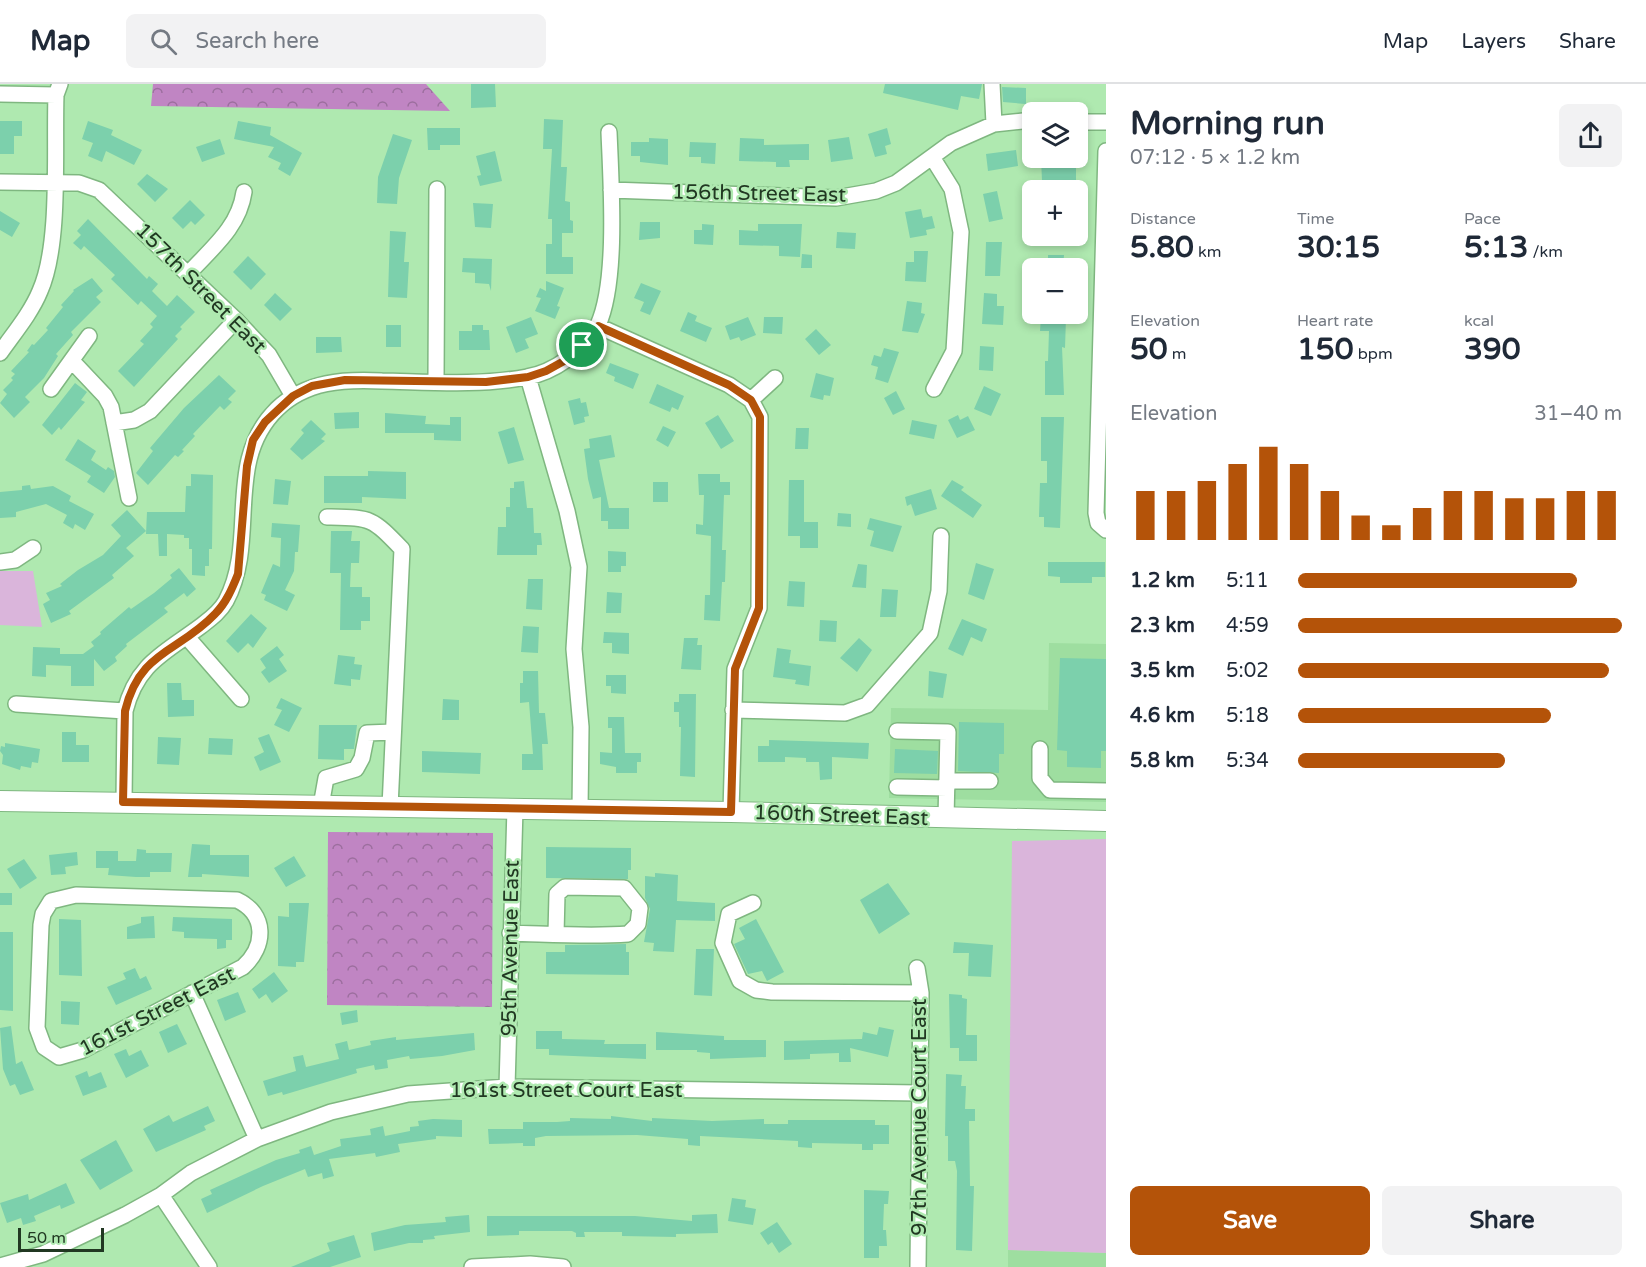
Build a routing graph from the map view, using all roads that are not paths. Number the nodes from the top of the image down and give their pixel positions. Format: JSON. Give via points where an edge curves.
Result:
{"nodes":[{"id":1,"x":992,"y":84,"type":"edge"},
{"id":2,"x":58,"y":90,"type":"edge"},
{"id":3,"x":0,"y":94,"type":"edge"},
{"id":4,"x":1022,"y":121,"type":"edge"},
{"id":5,"x":1088,"y":122,"type":"edge"},
{"id":6,"x":1106,"y":122,"type":"edge"},
{"id":7,"x":994,"y":124,"type":"junction"},
{"id":8,"x":609,"y":132,"type":"dead end"},
{"id":9,"x":1106,"y":151,"type":"edge"},
{"id":10,"x":932,"y":157,"type":"junction"},
{"id":11,"x":0,"y":182,"type":"edge"},
{"id":12,"x":54,"y":183,"type":"junction"},
{"id":13,"x":437,"y":189,"type":"dead end"},
{"id":14,"x":611,"y":190,"type":"junction"},
{"id":15,"x":244,"y":192,"type":"dead end"},
{"id":16,"x":189,"y":273,"type":"junction"},
{"id":17,"x":1104,"y":279,"type":"edge"},
{"id":18,"x":236,"y":320,"type":"junction"},
{"id":19,"x":598,"y":326,"type":"junction"},
{"id":20,"x":89,"y":336,"type":"dead end"},
{"id":21,"x":0,"y":351,"type":"edge"},
{"id":22,"x":72,"y":361,"type":"junction"},
{"id":23,"x":528,"y":377,"type":"junction"},
{"id":24,"x":775,"y":378,"type":"dead end"},
{"id":25,"x":436,"y":381,"type":"junction"},
{"id":26,"x":934,"y":389,"type":"dead end"},
{"id":27,"x":51,"y":390,"type":"dead end"},
{"id":28,"x":293,"y":396,"type":"junction"},
{"id":29,"x":751,"y":400,"type":"junction"},
{"id":30,"x":114,"y":423,"type":"junction"},
{"id":31,"x":129,"y":498,"type":"dead end"},
{"id":32,"x":327,"y":518,"type":"dead end"},
{"id":33,"x":1104,"y":529,"type":"edge"},
{"id":34,"x":941,"y":536,"type":"dead end"},
{"id":35,"x":33,"y":548,"type":"dead end"},
{"id":36,"x":0,"y":562,"type":"edge"},
{"id":37,"x":187,"y":637,"type":"junction"},
{"id":38,"x":241,"y":699,"type":"dead end"},
{"id":39,"x":16,"y":704,"type":"dead end"},
{"id":40,"x":733,"y":710,"type":"junction"},
{"id":41,"x":125,"y":711,"type":"junction"},
{"id":42,"x":897,"y":731,"type":"dead end"},
{"id":43,"x":393,"y":732,"type":"junction"},
{"id":44,"x":1040,"y":749,"type":"dead end"},
{"id":45,"x":990,"y":782,"type":"dead end"},
{"id":46,"x":947,"y":785,"type":"junction"},
{"id":47,"x":897,"y":788,"type":"dead end"},
{"id":48,"x":1106,"y":791,"type":"edge"},
{"id":49,"x":0,"y":801,"type":"edge"},
{"id":50,"x":123,"y":802,"type":"junction"},
{"id":51,"x":321,"y":806,"type":"junction"},
{"id":52,"x":390,"y":807,"type":"junction"},
{"id":53,"x":514,"y":808,"type":"junction"},
{"id":54,"x":580,"y":810,"type":"junction"},
{"id":55,"x":731,"y":812,"type":"junction"},
{"id":56,"x":946,"y":818,"type":"junction"},
{"id":57,"x":1106,"y":821,"type":"edge"},
{"id":58,"x":753,"y":903,"type":"dead end"},
{"id":59,"x":510,"y":933,"type":"junction"},
{"id":60,"x":556,"y":934,"type":"junction"},
{"id":61,"x":917,"y":968,"type":"dead end"},
{"id":62,"x":192,"y":993,"type":"junction"},
{"id":63,"x":921,"y":993,"type":"junction"},
{"id":64,"x":507,"y":1087,"type":"junction"},
{"id":65,"x":919,"y":1093,"type":"junction"},
{"id":66,"x":257,"y":1139,"type":"junction"},
{"id":67,"x":161,"y":1195,"type":"junction"},
{"id":68,"x":16,"y":1265,"type":"edge"},
{"id":69,"x":0,"y":1266,"type":"edge"},
{"id":70,"x":209,"y":1267,"type":"edge"},
{"id":71,"x":472,"y":1267,"type":"edge"},
{"id":72,"x":563,"y":1267,"type":"edge"},
{"id":73,"x":918,"y":1267,"type":"edge"}],
"edges":[{"from":1,"to":7,"type":"street"},
{"from":2,"to":3,"type":"street"},
{"from":2,"to":12,"type":"street"},
{"from":4,"to":7,"type":"street","name":"156th Street East"},
{"from":5,"to":6,"type":"street"},
{"from":7,"to":10,"type":"street","name":"156th Street East","via":[[951,143]]},
{"from":8,"to":14,"type":"street"},
{"from":9,"to":17,"type":"street"},
{"from":10,"to":14,"type":"street","name":"156th Street East","via":[[896,183],[836,198]]},
{"from":10,"to":26,"type":"street","via":[[952,189],[961,232],[954,351]]},
{"from":11,"to":12,"type":"street","name":"157th Street East"},
{"from":12,"to":16,"type":"street","name":"157th Street East","via":[[79,183],[99,189]]},
{"from":12,"to":21,"type":"street","via":[[53,231],[43,283]]},
{"from":13,"to":25,"type":"street"},
{"from":14,"to":19,"type":"street","via":[[609,269]]},
{"from":15,"to":16,"type":"street","via":[[238,216]]},
{"from":16,"to":18,"type":"street","name":"157th Street East"},
{"from":17,"to":33,"type":"street","via":[[1096,513]]},
{"from":18,"to":28,"type":"street","name":"157th Street East","via":[[269,355]]},
{"from":18,"to":30,"type":"street","via":[[150,411],[134,420]]},
{"from":19,"to":23,"type":"street","via":[[564,361]]},
{"from":19,"to":29,"type":"street","via":[[729,385]]},
{"from":20,"to":22,"type":"street"},
{"from":22,"to":27,"type":"street"},
{"from":22,"to":30,"type":"street","via":[[105,396]]},
{"from":23,"to":25,"type":"street","via":[[486,382]]},
{"from":23,"to":54,"type":"street","via":[[579,567],[574,649],[581,719]]},
{"from":24,"to":29,"type":"street"},
{"from":25,"to":28,"type":"street","via":[[345,380],[312,386]]},
{"from":28,"to":37,"type":"street","via":[[265,422],[253,440],[247,466],[238,574],[231,590],[213,616]]},
{"from":29,"to":40,"type":"street","via":[[762,432],[760,597],[755,625],[735,669]]},
{"from":30,"to":31,"type":"street"},
{"from":32,"to":43,"type":"street","via":[[376,522],[402,549]]},
{"from":34,"to":40,"type":"street","via":[[939,591],[930,633],[867,705],[845,713]]},
{"from":35,"to":36,"type":"street","via":[[15,560]]},
{"from":37,"to":38,"type":"street"},
{"from":37,"to":41,"type":"street","via":[[149,663],[133,686]]},
{"from":39,"to":41,"type":"street"},
{"from":40,"to":55,"type":"street"},
{"from":41,"to":50,"type":"street"},
{"from":42,"to":46,"type":"street","via":[[948,732]]},
{"from":43,"to":51,"type":"street","via":[[367,733],[356,769],[326,778]]},
{"from":43,"to":52,"type":"street"},
{"from":44,"to":48,"type":"street","via":[[1040,778],[1050,790]]},
{"from":45,"to":46,"type":"street"},
{"from":46,"to":47,"type":"street"},
{"from":46,"to":56,"type":"street"},
{"from":49,"to":50,"type":"main road","name":"160th Street East"},
{"from":50,"to":51,"type":"main road","name":"160th Street East"},
{"from":51,"to":52,"type":"main road","name":"160th Street East"},
{"from":52,"to":53,"type":"main road","name":"160th Street East"},
{"from":53,"to":54,"type":"main road","name":"160th Street East"},
{"from":53,"to":59,"type":"street","name":"95th Avenue East"},
{"from":54,"to":55,"type":"main road","name":"160th Street East"},
{"from":55,"to":56,"type":"main road","name":"160th Street East"},
{"from":56,"to":57,"type":"main road","name":"160th Street East"},
{"from":58,"to":63,"type":"street","via":[[729,914],[723,943],[740,981],[748,987],[772,992]]},
{"from":59,"to":60,"type":"street"},
{"from":59,"to":64,"type":"street","name":"95th Avenue East"},
{"from":60,"to":60,"type":"street","via":[[628,934],[638,924],[640,908],[624,888],[565,887],[557,894]]},
{"from":61,"to":63,"type":"street","name":"97th Avenue Court East"},
{"from":62,"to":62,"type":"street","name":"161st Street East","via":[[243,967],[256,952],[260,936],[248,906],[237,900],[76,895],[51,901],[43,914],[38,1028],[44,1047],[59,1057],[83,1050]]},
{"from":62,"to":66,"type":"street"},
{"from":63,"to":65,"type":"street","name":"97th Avenue Court East"},
{"from":64,"to":65,"type":"street","name":"161st Street Court East"},
{"from":64,"to":66,"type":"street","name":"161st Street Court East","via":[[408,1094],[331,1112]]},
{"from":65,"to":73,"type":"street","name":"97th Avenue Court East"},
{"from":66,"to":67,"type":"street","name":"161st Street Court East","via":[[191,1173]]},
{"from":67,"to":68,"type":"street","name":"161st Street Court East"},
{"from":67,"to":70,"type":"street"},
{"from":68,"to":69,"type":"street","name":"161st Street Court East"},
{"from":71,"to":72,"type":"street"}]}
